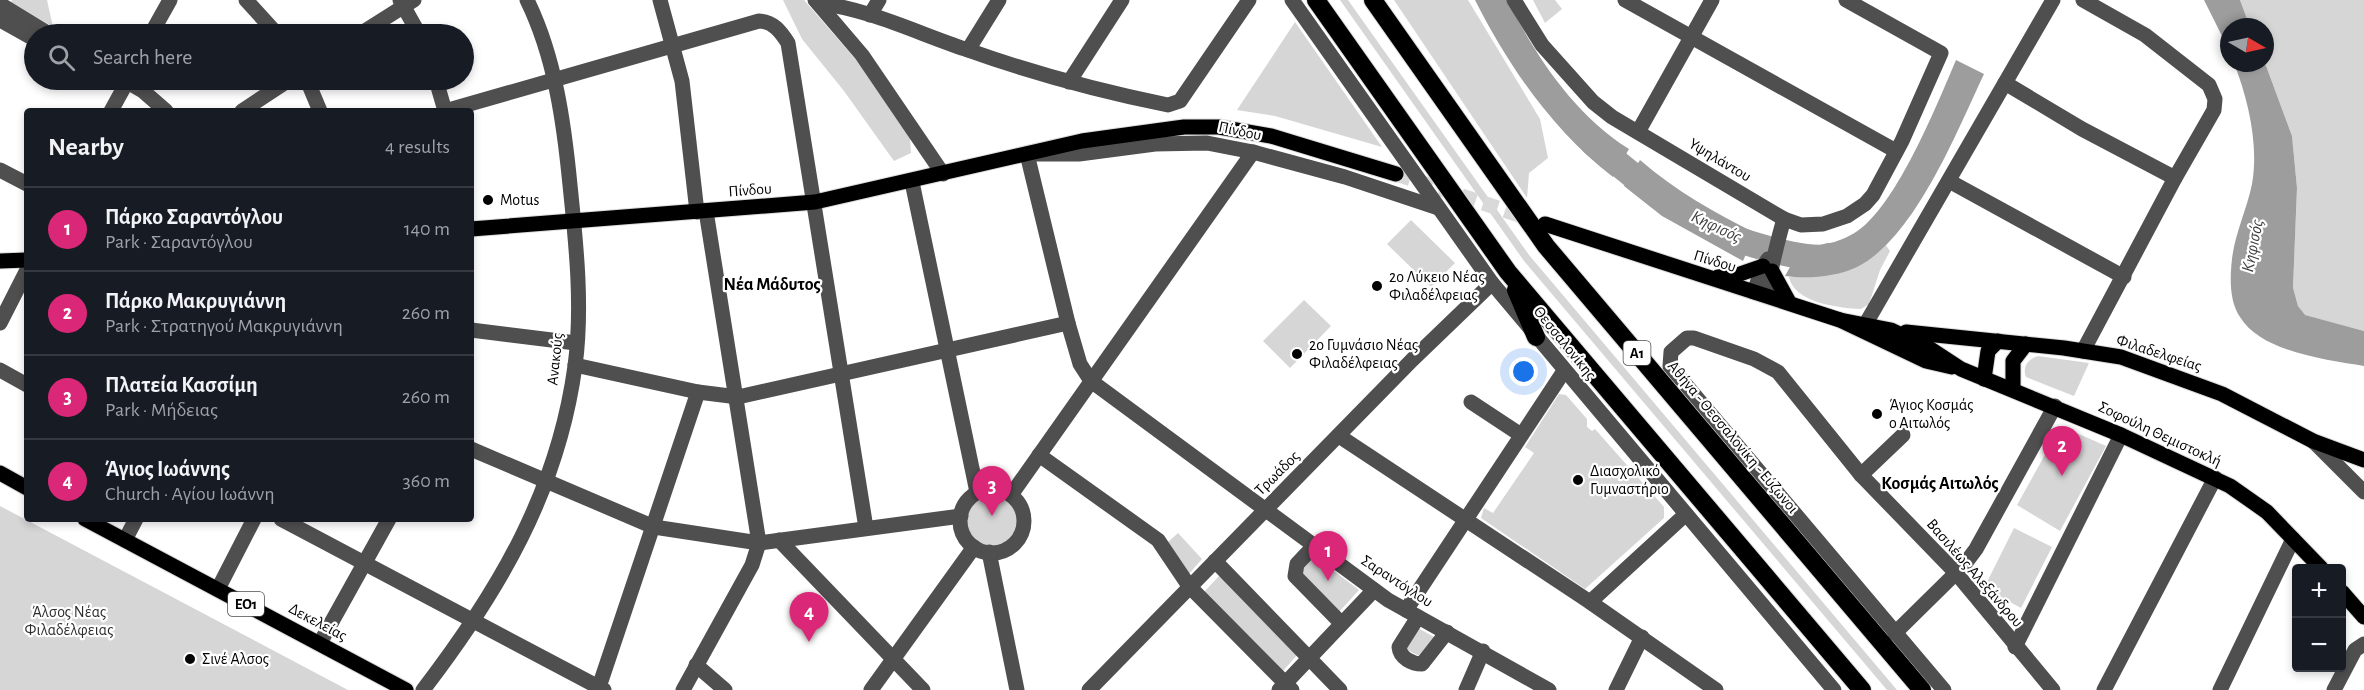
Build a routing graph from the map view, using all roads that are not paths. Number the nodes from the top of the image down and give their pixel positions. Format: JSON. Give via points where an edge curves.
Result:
{"nodes":[{"id":1,"x":170,"y":0,"type":"edge"},
{"id":2,"x":246,"y":0,"type":"edge"},
{"id":3,"x":527,"y":0,"type":"edge"},
{"id":4,"x":660,"y":0,"type":"edge"},
{"id":5,"x":879,"y":0,"type":"edge"},
{"id":6,"x":999,"y":0,"type":"edge"},
{"id":7,"x":1122,"y":0,"type":"edge"},
{"id":8,"x":1249,"y":0,"type":"edge"},
{"id":9,"x":1292,"y":0,"type":"edge"},
{"id":10,"x":1316,"y":0,"type":"edge"},
{"id":11,"x":1373,"y":0,"type":"edge"},
{"id":12,"x":1514,"y":0,"type":"edge"},
{"id":13,"x":1625,"y":0,"type":"edge"},
{"id":14,"x":1712,"y":0,"type":"edge"},
{"id":15,"x":1846,"y":0,"type":"edge"},
{"id":16,"x":2053,"y":0,"type":"edge"},
{"id":17,"x":2083,"y":0,"type":"edge"},
{"id":18,"x":816,"y":1,"type":"edge"},
{"id":19,"x":406,"y":2,"type":"edge"},
{"id":20,"x":0,"y":4,"type":"edge"},
{"id":21,"x":870,"y":15,"type":"junction"},
{"id":22,"x":0,"y":20,"type":"edge"},
{"id":23,"x":33,"y":24,"type":"edge"},
{"id":24,"x":157,"y":24,"type":"edge"},
{"id":25,"x":268,"y":24,"type":"edge"},
{"id":26,"x":374,"y":24,"type":"edge"},
{"id":27,"x":415,"y":24,"type":"edge"},
{"id":28,"x":24,"y":33,"type":"edge"},
{"id":29,"x":1691,"y":37,"type":"junction"},
{"id":30,"x":674,"y":46,"type":"junction"},
{"id":31,"x":968,"y":50,"type":"junction"},
{"id":32,"x":554,"y":80,"type":"junction"},
{"id":33,"x":1069,"y":82,"type":"junction"},
{"id":34,"x":2005,"y":83,"type":"junction"},
{"id":35,"x":121,"y":90,"type":"edge"},
{"id":36,"x":139,"y":90,"type":"edge"},
{"id":37,"x":274,"y":90,"type":"edge"},
{"id":38,"x":311,"y":90,"type":"edge"},
{"id":39,"x":439,"y":90,"type":"edge"},
{"id":40,"x":112,"y":108,"type":"edge"},
{"id":41,"x":162,"y":108,"type":"edge"},
{"id":42,"x":247,"y":108,"type":"edge"},
{"id":43,"x":319,"y":108,"type":"edge"},
{"id":44,"x":444,"y":108,"type":"edge"},
{"id":45,"x":456,"y":108,"type":"edge"},
{"id":46,"x":1638,"y":132,"type":"junction"},
{"id":47,"x":1896,"y":151,"type":"junction"},
{"id":48,"x":1253,"y":152,"type":"junction"},
{"id":49,"x":1027,"y":154,"type":"junction"},
{"id":50,"x":0,"y":170,"type":"edge"},
{"id":51,"x":943,"y":174,"type":"junction"},
{"id":52,"x":1396,"y":174,"type":"tunnel mouth"},
{"id":53,"x":2175,"y":178,"type":"junction"},
{"id":54,"x":1949,"y":181,"type":"junction"},
{"id":55,"x":24,"y":182,"type":"edge"},
{"id":56,"x":912,"y":182,"type":"junction"},
{"id":57,"x":815,"y":202,"type":"junction"},
{"id":58,"x":1438,"y":208,"type":"junction"},
{"id":59,"x":702,"y":211,"type":"junction"},
{"id":60,"x":1784,"y":219,"type":"junction"},
{"id":61,"x":574,"y":222,"type":"junction"},
{"id":62,"x":1545,"y":224,"type":"tunnel mouth"},
{"id":63,"x":474,"y":229,"type":"edge"},
{"id":64,"x":24,"y":260,"type":"edge"},
{"id":65,"x":0,"y":261,"type":"edge"},
{"id":66,"x":1769,"y":264,"type":"junction"},
{"id":67,"x":1508,"y":272,"type":"junction"},
{"id":68,"x":24,"y":276,"type":"edge"},
{"id":69,"x":1706,"y":277,"type":"junction"},
{"id":70,"x":2124,"y":277,"type":"junction"},
{"id":71,"x":1492,"y":283,"type":"junction"},
{"id":72,"x":1760,"y":293,"type":"junction"},
{"id":73,"x":1789,"y":302,"type":"junction"},
{"id":74,"x":1840,"y":320,"type":"junction"},
{"id":75,"x":0,"y":323,"type":"edge"},
{"id":76,"x":1068,"y":323,"type":"junction"},
{"id":77,"x":1865,"y":325,"type":"junction"},
{"id":78,"x":474,"y":330,"type":"edge"},
{"id":79,"x":1891,"y":330,"type":"junction"},
{"id":80,"x":1536,"y":337,"type":"junction"},
{"id":81,"x":1998,"y":341,"type":"junction"},
{"id":82,"x":576,"y":343,"type":"junction"},
{"id":83,"x":2026,"y":344,"type":"junction"},
{"id":84,"x":947,"y":349,"type":"junction"},
{"id":85,"x":2083,"y":351,"type":"junction"},
{"id":86,"x":575,"y":365,"type":"junction"},
{"id":87,"x":1961,"y":369,"type":"junction"},
{"id":88,"x":0,"y":370,"type":"edge"},
{"id":89,"x":1564,"y":371,"type":"junction"},
{"id":90,"x":842,"y":375,"type":"junction"},
{"id":91,"x":1984,"y":379,"type":"junction"},
{"id":92,"x":1091,"y":381,"type":"junction"},
{"id":93,"x":24,"y":383,"type":"edge"},
{"id":94,"x":2013,"y":389,"type":"junction"},
{"id":95,"x":698,"y":392,"type":"junction"},
{"id":96,"x":738,"y":397,"type":"junction"},
{"id":97,"x":1471,"y":402,"type":"dead end"},
{"id":98,"x":2055,"y":406,"type":"junction"},
{"id":99,"x":1521,"y":435,"type":"junction"},
{"id":100,"x":1903,"y":435,"type":"dead end"},
{"id":101,"x":2121,"y":435,"type":"junction"},
{"id":102,"x":1339,"y":436,"type":"junction"},
{"id":103,"x":2313,"y":441,"type":"junction"},
{"id":104,"x":474,"y":450,"type":"edge"},
{"id":105,"x":1039,"y":455,"type":"junction"},
{"id":106,"x":2364,"y":460,"type":"edge"},
{"id":107,"x":0,"y":474,"type":"edge"},
{"id":108,"x":1861,"y":475,"type":"junction"},
{"id":109,"x":2214,"y":478,"type":"junction"},
{"id":110,"x":548,"y":482,"type":"junction"},
{"id":111,"x":24,"y":486,"type":"edge"},
{"id":112,"x":978,"y":492,"type":"junction"},
{"id":113,"x":2364,"y":492,"type":"edge"},
{"id":114,"x":1011,"y":495,"type":"junction"},
{"id":115,"x":1266,"y":509,"type":"junction"},
{"id":116,"x":1686,"y":514,"type":"junction"},
{"id":117,"x":961,"y":516,"type":"junction"},
{"id":118,"x":1464,"y":519,"type":"junction"},
{"id":119,"x":91,"y":522,"type":"edge"},
{"id":120,"x":134,"y":522,"type":"edge"},
{"id":121,"x":252,"y":522,"type":"edge"},
{"id":122,"x":287,"y":522,"type":"edge"},
{"id":123,"x":387,"y":522,"type":"edge"},
{"id":124,"x":654,"y":527,"type":"junction"},
{"id":125,"x":866,"y":528,"type":"junction"},
{"id":126,"x":125,"y":540,"type":"junction"},
{"id":127,"x":779,"y":540,"type":"junction"},
{"id":128,"x":2293,"y":540,"type":"junction"},
{"id":129,"x":759,"y":543,"type":"junction"},
{"id":130,"x":1314,"y":546,"type":"junction"},
{"id":131,"x":974,"y":547,"type":"junction"},
{"id":132,"x":989,"y":552,"type":"junction"},
{"id":133,"x":1215,"y":561,"type":"junction"},
{"id":134,"x":366,"y":562,"type":"junction"},
{"id":135,"x":2317,"y":564,"type":"edge"},
{"id":136,"x":1956,"y":573,"type":"junction"},
{"id":137,"x":1190,"y":586,"type":"junction"},
{"id":138,"x":218,"y":590,"type":"junction"},
{"id":139,"x":1374,"y":590,"type":"junction"},
{"id":140,"x":2346,"y":596,"type":"edge"},
{"id":141,"x":1590,"y":602,"type":"junction"},
{"id":142,"x":1412,"y":613,"type":"junction"},
{"id":143,"x":2364,"y":616,"type":"edge"},
{"id":144,"x":474,"y":621,"type":"junction"},
{"id":145,"x":1341,"y":623,"type":"junction"},
{"id":146,"x":1447,"y":632,"type":"junction"},
{"id":147,"x":1895,"y":633,"type":"junction"},
{"id":148,"x":1642,"y":637,"type":"junction"},
{"id":149,"x":320,"y":643,"type":"junction"},
{"id":150,"x":2364,"y":644,"type":"edge"},
{"id":151,"x":2015,"y":646,"type":"junction"},
{"id":152,"x":1483,"y":651,"type":"junction"},
{"id":153,"x":1309,"y":657,"type":"junction"},
{"id":154,"x":893,"y":659,"type":"junction"},
{"id":155,"x":696,"y":665,"type":"junction"},
{"id":156,"x":1827,"y":687,"type":"edge"},
{"id":157,"x":1285,"y":688,"type":"edge"},
{"id":158,"x":601,"y":689,"type":"edge"},
{"id":159,"x":406,"y":690,"type":"edge"},
{"id":160,"x":423,"y":690,"type":"edge"},
{"id":161,"x":683,"y":690,"type":"edge"},
{"id":162,"x":725,"y":690,"type":"edge"},
{"id":163,"x":871,"y":690,"type":"edge"},
{"id":164,"x":923,"y":690,"type":"edge"},
{"id":165,"x":1017,"y":690,"type":"edge"},
{"id":166,"x":1089,"y":690,"type":"edge"},
{"id":167,"x":1340,"y":690,"type":"edge"},
{"id":168,"x":1466,"y":690,"type":"edge"},
{"id":169,"x":1549,"y":690,"type":"edge"},
{"id":170,"x":1616,"y":690,"type":"edge"},
{"id":171,"x":1716,"y":690,"type":"edge"},
{"id":172,"x":1862,"y":690,"type":"edge"},
{"id":173,"x":1922,"y":690,"type":"edge"},
{"id":174,"x":1944,"y":690,"type":"edge"},
{"id":175,"x":2053,"y":690,"type":"edge"},
{"id":176,"x":2104,"y":690,"type":"edge"},
{"id":177,"x":2220,"y":690,"type":"edge"},
{"id":178,"x":2334,"y":690,"type":"edge"}],
"edges":[{"from":1,"to":24,"type":"street"},
{"from":2,"to":25,"type":"street"},
{"from":3,"to":32,"type":"street","name":"Ανακούς"},
{"from":4,"to":30,"type":"street"},
{"from":5,"to":21,"type":"street"},
{"from":6,"to":31,"type":"street"},
{"from":7,"to":33,"type":"street"},
{"from":8,"to":33,"type":"street","via":[[1180,101],[1168,105]]},
{"from":9,"to":58,"type":"street","name":"Θεσσαλονίκης"},
{"from":10,"to":67,"type":"highway"},
{"from":11,"to":173,"type":"highway","name":"Αθήνα - Θεσσαλονίκη - Εύζωνοι","number":"Α1","via":[[1546,246]]},
{"from":12,"to":46,"type":"street","name":"Υψηλάντου","via":[[1542,45],[1576,87],[1612,117]]},
{"from":13,"to":29,"type":"street"},
{"from":14,"to":29,"type":"street"},
{"from":15,"to":47,"type":"street","name":"Υψηλάντου","via":[[1941,52]]},
{"from":16,"to":34,"type":"street"},
{"from":17,"to":53,"type":"street","via":[[2145,35],[2209,85],[2215,99],[2214,110]]},
{"from":18,"to":21,"type":"street"},
{"from":18,"to":51,"type":"street","via":[[862,55]]},
{"from":19,"to":26,"type":"street"},
{"from":19,"to":27,"type":"street"},
{"from":20,"to":23,"type":"street"},
{"from":21,"to":31,"type":"street"},
{"from":22,"to":28,"type":"street"},
{"from":29,"to":46,"type":"street"},
{"from":29,"to":47,"type":"street"},
{"from":30,"to":32,"type":"street"},
{"from":30,"to":57,"type":"street","via":[[759,21],[772,25],[788,43]]},
{"from":30,"to":59,"type":"street"},
{"from":31,"to":33,"type":"street"},
{"from":32,"to":45,"type":"street"},
{"from":32,"to":61,"type":"street","name":"Ανακούς"},
{"from":34,"to":53,"type":"street"},
{"from":34,"to":54,"type":"street"},
{"from":35,"to":40,"type":"street"},
{"from":36,"to":41,"type":"street"},
{"from":37,"to":42,"type":"street"},
{"from":38,"to":43,"type":"street"},
{"from":39,"to":44,"type":"street"},
{"from":46,"to":60,"type":"street","name":"Υψηλάντου"},
{"from":47,"to":60,"type":"street","name":"Υψηλάντου","via":[[1873,195],[1856,211],[1835,221],[1813,225]]},
{"from":48,"to":49,"type":"street","name":"Πίνδου","via":[[1189,142],[1087,154]]},
{"from":48,"to":58,"type":"street","name":"Πίνδου"},
{"from":48,"to":92,"type":"street"},
{"from":49,"to":51,"type":"main road","name":"Πίνδου"},
{"from":49,"to":52,"type":"main road","name":"Πίνδου","via":[[1130,132],[1204,126],[1270,136]]},
{"from":49,"to":76,"type":"street"},
{"from":50,"to":55,"type":"street"},
{"from":51,"to":56,"type":"main road","name":"Πίνδου"},
{"from":53,"to":70,"type":"street"},
{"from":54,"to":70,"type":"street"},
{"from":54,"to":77,"type":"street"},
{"from":56,"to":57,"type":"main road","name":"Πίνδου"},
{"from":56,"to":84,"type":"street"},
{"from":57,"to":59,"type":"main road","name":"Πίνδου"},
{"from":57,"to":90,"type":"street"},
{"from":58,"to":71,"type":"street","name":"Θεσσαλονίκης"},
{"from":59,"to":61,"type":"main road","name":"Πίνδου"},
{"from":59,"to":96,"type":"street"},
{"from":60,"to":66,"type":"street"},
{"from":61,"to":63,"type":"main road","name":"Πίνδου"},
{"from":61,"to":82,"type":"street","name":"Ανακούς"},
{"from":62,"to":69,"type":"main road","name":"Πίνδου"},
{"from":64,"to":65,"type":"main road"},
{"from":66,"to":69,"type":"main road","via":[[1737,275]]},
{"from":66,"to":72,"type":"street"},
{"from":66,"to":73,"type":"main road"},
{"from":67,"to":80,"type":"highway"},
{"from":67,"to":172,"type":"highway"},
{"from":68,"to":75,"type":"street"},
{"from":69,"to":72,"type":"main road","name":"Πίνδου"},
{"from":70,"to":85,"type":"street"},
{"from":71,"to":80,"type":"street","name":"Θεσσαλονίκης"},
{"from":71,"to":102,"type":"street","name":"Τρωάδος"},
{"from":72,"to":73,"type":"main road","name":"Πίνδου"},
{"from":73,"to":74,"type":"main road","name":"Πίνδου"},
{"from":74,"to":77,"type":"main road","name":"Σοφούλη Θεμιστοκλή"},
{"from":74,"to":87,"type":"main road","name":"Σοφούλη Θεμιστοκλή","via":[[1926,361]]},
{"from":76,"to":84,"type":"street"},
{"from":76,"to":92,"type":"street","via":[[1080,364]]},
{"from":77,"to":79,"type":"main road","name":"Σοφούλη Θεμιστοκλή"},
{"from":78,"to":82,"type":"street"},
{"from":79,"to":81,"type":"main road","name":"Φιλαδελφείας"},
{"from":79,"to":87,"type":"main road","name":"Σοφούλη Θεμιστοκλή"},
{"from":80,"to":89,"type":"street","name":"Θεσσαλονίκης"},
{"from":81,"to":83,"type":"main road","name":"Φιλαδελφείας"},
{"from":81,"to":91,"type":"main road","via":[[1988,351]]},
{"from":82,"to":86,"type":"street","name":"Ανακούς"},
{"from":83,"to":85,"type":"main road","name":"Φιλαδελφείας"},
{"from":83,"to":94,"type":"main road","via":[[2013,361]]},
{"from":84,"to":90,"type":"street"},
{"from":84,"to":112,"type":"street"},
{"from":85,"to":103,"type":"main road","name":"Φιλαδελφείας","via":[[2121,357],[2222,394]]},
{"from":86,"to":95,"type":"street"},
{"from":86,"to":110,"type":"street","name":"Ανακούς"},
{"from":87,"to":91,"type":"main road","name":"Σοφούλη Θεμιστοκλή"},
{"from":88,"to":93,"type":"street"},
{"from":89,"to":99,"type":"street"},
{"from":89,"to":116,"type":"street","name":"Θεσσαλονίκης"},
{"from":90,"to":96,"type":"street"},
{"from":90,"to":125,"type":"street"},
{"from":91,"to":94,"type":"main road","name":"Σοφούλη Θεμιστοκλή"},
{"from":92,"to":105,"type":"street"},
{"from":92,"to":115,"type":"street","name":"Σαραντόγλου"},
{"from":94,"to":98,"type":"main road","name":"Σοφούλη Θεμιστοκλή"},
{"from":95,"to":96,"type":"street"},
{"from":95,"to":124,"type":"street"},
{"from":96,"to":129,"type":"street"},
{"from":97,"to":99,"type":"street"},
{"from":98,"to":101,"type":"main road","name":"Σοφούλη Θεμιστοκλή"},
{"from":98,"to":136,"type":"street","via":[[1976,549]]},
{"from":99,"to":118,"type":"street"},
{"from":100,"to":108,"type":"street"},
{"from":101,"to":109,"type":"main road","name":"Σοφούλη Θεμιστοκλή"},
{"from":101,"to":151,"type":"street"},
{"from":102,"to":115,"type":"street","name":"Τρωάδος"},
{"from":102,"to":118,"type":"street"},
{"from":103,"to":106,"type":"main road","name":"Φιλαδελφείας"},
{"from":103,"to":113,"type":"street"},
{"from":104,"to":110,"type":"street"},
{"from":105,"to":114,"type":"street"},
{"from":105,"to":137,"type":"street","via":[[1158,540]]},
{"from":107,"to":111,"type":"main road"},
{"from":108,"to":136,"type":"street","name":"Βασιλέως Αλεξάνδρου"},
{"from":108,"to":147,"type":"street","name":"Βασιλέως Αλεξάνδρου","via":[[1778,372],[1754,359],[1694,338],[1687,338],[1671,352],[1670,366]]},
{"from":109,"to":128,"type":"main road","name":"Σοφούλη Θεμιστοκλή","via":[[2250,498]]},
{"from":109,"to":176,"type":"street"},
{"from":110,"to":124,"type":"street"},
{"from":110,"to":144,"type":"street","name":"Ανακούς","via":[[518,547]]},
{"from":112,"to":114,"type":"street","via":[[995,489]]},
{"from":112,"to":117,"type":"street","via":[[964,506]]},
{"from":114,"to":132,"type":"street","via":[[1023,513],[1021,535],[1007,549]]},
{"from":115,"to":130,"type":"street","name":"Σαραντόγλου"},
{"from":115,"to":133,"type":"street","name":"Τρωάδος"},
{"from":116,"to":141,"type":"street"},
{"from":116,"to":156,"type":"street","name":"Θεσσαλονίκης"},
{"from":117,"to":125,"type":"street"},
{"from":117,"to":131,"type":"street","via":[[963,533]]},
{"from":118,"to":141,"type":"street"},
{"from":118,"to":142,"type":"street"},
{"from":119,"to":126,"type":"main road","name":"Δεκελείας","number":"ΕΟ1"},
{"from":120,"to":126,"type":"street"},
{"from":121,"to":138,"type":"street"},
{"from":122,"to":134,"type":"street"},
{"from":123,"to":134,"type":"street"},
{"from":124,"to":129,"type":"street"},
{"from":124,"to":158,"type":"street"},
{"from":125,"to":127,"type":"street"},
{"from":126,"to":138,"type":"main road","name":"Δεκελείας","number":"ΕΟ1"},
{"from":127,"to":129,"type":"street"},
{"from":127,"to":154,"type":"street"},
{"from":128,"to":135,"type":"main road","name":"Σοφούλη Θεμιστοκλή"},
{"from":128,"to":177,"type":"street"},
{"from":129,"to":155,"type":"street","via":[[752,565]]},
{"from":130,"to":139,"type":"street","name":"Σαραντόγλου"},
{"from":130,"to":145,"type":"street","via":[[1297,564],[1295,576]]},
{"from":131,"to":132,"type":"street"},
{"from":131,"to":154,"type":"street"},
{"from":132,"to":165,"type":"street"},
{"from":133,"to":137,"type":"street","name":"Τρωάδος"},
{"from":133,"to":153,"type":"street"},
{"from":134,"to":144,"type":"street"},
{"from":134,"to":149,"type":"street"},
{"from":136,"to":147,"type":"street"},
{"from":136,"to":151,"type":"street","name":"Βασιλέως Αλεξάνδρου"},
{"from":137,"to":157,"type":"street"},
{"from":137,"to":166,"type":"street","name":"Τρωάδος"},
{"from":138,"to":149,"type":"main road","name":"Δεκελείας","number":"ΕΟ1"},
{"from":139,"to":142,"type":"street","name":"Σαραντόγλου"},
{"from":139,"to":145,"type":"street"},
{"from":140,"to":143,"type":"main road"},
{"from":141,"to":148,"type":"street"},
{"from":142,"to":146,"type":"street","name":"Σαραντόγλου"},
{"from":142,"to":146,"type":"street","via":[[1399,647],[1408,660],[1422,664]]},
{"from":144,"to":158,"type":"street"},
{"from":144,"to":160,"type":"street","name":"Ανακούς"},
{"from":145,"to":153,"type":"street"},
{"from":146,"to":152,"type":"street","name":"Σαραντόγλου"},
{"from":147,"to":174,"type":"street"},
{"from":148,"to":170,"type":"street"},
{"from":148,"to":171,"type":"street"},
{"from":149,"to":159,"type":"main road","name":"Δεκελείας","number":"ΕΟ1"},
{"from":150,"to":178,"type":"street","via":[[2355,650]]},
{"from":151,"to":175,"type":"street","name":"Βασιλέως Αλεξάνδρου"},
{"from":152,"to":168,"type":"street"},
{"from":152,"to":169,"type":"street","name":"Σαραντόγλου"},
{"from":153,"to":157,"type":"street"},
{"from":153,"to":167,"type":"street"},
{"from":154,"to":163,"type":"street"},
{"from":154,"to":164,"type":"street"},
{"from":155,"to":161,"type":"street"},
{"from":155,"to":162,"type":"street"}]}
